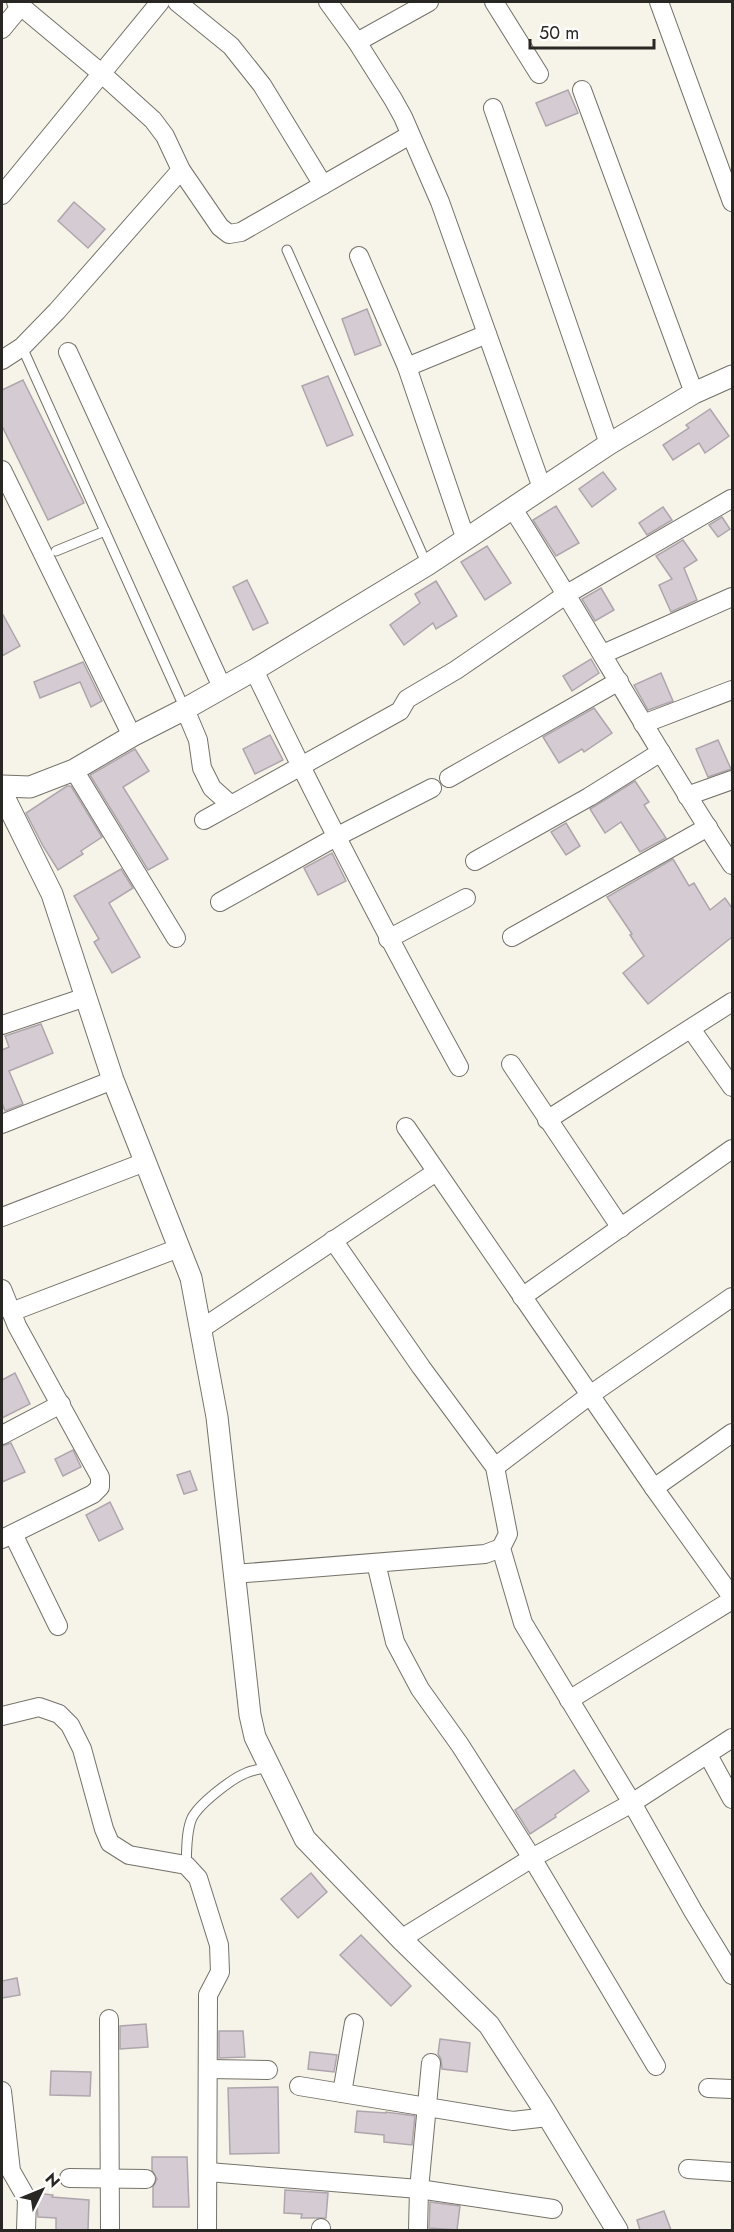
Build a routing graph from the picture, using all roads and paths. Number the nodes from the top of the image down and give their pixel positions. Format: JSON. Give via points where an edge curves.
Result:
{"nodes":[{"id":1,"x":160,"y":2,"type":"edge"},
{"id":2,"x":177,"y":2,"type":"edge"},
{"id":3,"x":328,"y":2,"type":"edge"},
{"id":4,"x":429,"y":2,"type":"edge"},
{"id":5,"x":494,"y":2,"type":"edge"},
{"id":6,"x":659,"y":2,"type":"edge"},
{"id":7,"x":664,"y":2,"type":"edge"},
{"id":8,"x":674,"y":2,"type":"edge"},
{"id":9,"x":26,"y":5,"type":"edge"},
{"id":10,"x":2,"y":29,"type":"edge"},
{"id":11,"x":357,"y":42,"type":"junction"},
{"id":12,"x":101,"y":73,"type":"junction"},
{"id":13,"x":540,"y":74,"type":"dead end"},
{"id":14,"x":582,"y":90,"type":"dead end"},
{"id":15,"x":493,"y":108,"type":"dead end"},
{"id":16,"x":410,"y":135,"type":"junction"},
{"id":17,"x":181,"y":170,"type":"junction"},
{"id":18,"x":323,"y":185,"type":"junction"},
{"id":19,"x":2,"y":195,"type":"edge"},
{"id":20,"x":732,"y":202,"type":"edge"},
{"id":21,"x":286,"y":250,"type":"dead end"},
{"id":22,"x":359,"y":256,"type":"dead end"},
{"id":23,"x":487,"y":334,"type":"junction"},
{"id":24,"x":22,"y":347,"type":"junction"},
{"id":25,"x":68,"y":352,"type":"dead end"},
{"id":26,"x":2,"y":360,"type":"edge"},
{"id":27,"x":407,"y":367,"type":"junction"},
{"id":28,"x":732,"y":376,"type":"edge"},
{"id":29,"x":694,"y":393,"type":"junction"},
{"id":30,"x":609,"y":444,"type":"junction"},
{"id":31,"x":2,"y":470,"type":"edge"},
{"id":32,"x":542,"y":488,"type":"junction"},
{"id":33,"x":732,"y":500,"type":"edge"},
{"id":34,"x":513,"y":509,"type":"junction"},
{"id":35,"x":105,"y":531,"type":"junction"},
{"id":36,"x":466,"y":540,"type":"junction"},
{"id":37,"x":56,"y":551,"type":"dead end"},
{"id":38,"x":427,"y":565,"type":"junction"},
{"id":39,"x":567,"y":594,"type":"junction"},
{"id":40,"x":732,"y":597,"type":"edge"},
{"id":41,"x":603,"y":654,"type":"junction"},
{"id":42,"x":254,"y":670,"type":"junction"},
{"id":43,"x":619,"y":681,"type":"junction"},
{"id":44,"x":222,"y":687,"type":"junction"},
{"id":45,"x":732,"y":690,"type":"edge"},
{"id":46,"x":185,"y":709,"type":"junction"},
{"id":47,"x":643,"y":723,"type":"junction"},
{"id":48,"x":132,"y":736,"type":"junction"},
{"id":49,"x":661,"y":752,"type":"junction"},
{"id":50,"x":300,"y":768,"type":"junction"},
{"id":51,"x":74,"y":770,"type":"junction"},
{"id":52,"x":449,"y":778,"type":"dead end"},
{"id":53,"x":732,"y":780,"type":"edge"},
{"id":54,"x":2,"y":786,"type":"edge"},
{"id":55,"x":432,"y":788,"type":"dead end"},
{"id":56,"x":2,"y":793,"type":"edge"},
{"id":57,"x":687,"y":796,"type":"junction"},
{"id":58,"x":231,"y":805,"type":"junction"},
{"id":59,"x":204,"y":820,"type":"dead end"},
{"id":60,"x":708,"y":827,"type":"junction"},
{"id":61,"x":336,"y":837,"type":"junction"},
{"id":62,"x":475,"y":861,"type":"dead end"},
{"id":63,"x":732,"y":865,"type":"edge"},
{"id":64,"x":466,"y":898,"type":"dead end"},
{"id":65,"x":220,"y":902,"type":"dead end"},
{"id":66,"x":512,"y":937,"type":"dead end"},
{"id":67,"x":176,"y":938,"type":"dead end"},
{"id":68,"x":388,"y":939,"type":"junction"},
{"id":69,"x":86,"y":997,"type":"junction"},
{"id":70,"x":732,"y":1002,"type":"edge"},
{"id":71,"x":2,"y":1025,"type":"edge"},
{"id":72,"x":691,"y":1029,"type":"junction"},
{"id":73,"x":511,"y":1064,"type":"dead end"},
{"id":74,"x":459,"y":1067,"type":"dead end"},
{"id":75,"x":113,"y":1080,"type":"junction"},
{"id":76,"x":732,"y":1087,"type":"edge"},
{"id":77,"x":547,"y":1120,"type":"junction"},
{"id":78,"x":2,"y":1124,"type":"edge"},
{"id":79,"x":406,"y":1127,"type":"dead end"},
{"id":80,"x":732,"y":1149,"type":"edge"},
{"id":81,"x":145,"y":1162,"type":"junction"},
{"id":82,"x":436,"y":1172,"type":"junction"},
{"id":83,"x":2,"y":1217,"type":"edge"},
{"id":84,"x":621,"y":1228,"type":"junction"},
{"id":85,"x":333,"y":1240,"type":"junction"},
{"id":86,"x":179,"y":1248,"type":"junction"},
{"id":87,"x":2,"y":1289,"type":"edge"},
{"id":88,"x":522,"y":1297,"type":"junction"},
{"id":89,"x":732,"y":1297,"type":"edge"},
{"id":90,"x":10,"y":1323,"type":"edge"},
{"id":91,"x":201,"y":1329,"type":"junction"},
{"id":92,"x":590,"y":1395,"type":"junction"},
{"id":93,"x":61,"y":1404,"type":"junction"},
{"id":94,"x":732,"y":1433,"type":"edge"},
{"id":95,"x":2,"y":1434,"type":"edge"},
{"id":96,"x":495,"y":1467,"type":"junction"},
{"id":97,"x":654,"y":1488,"type":"junction"},
{"id":98,"x":7,"y":1536,"type":"edge"},
{"id":99,"x":501,"y":1548,"type":"junction"},
{"id":100,"x":376,"y":1563,"type":"junction"},
{"id":101,"x":234,"y":1574,"type":"junction"},
{"id":102,"x":732,"y":1598,"type":"edge"},
{"id":103,"x":58,"y":1626,"type":"dead end"},
{"id":104,"x":569,"y":1700,"type":"junction"},
{"id":105,"x":2,"y":1716,"type":"edge"},
{"id":106,"x":732,"y":1738,"type":"edge"},
{"id":107,"x":708,"y":1755,"type":"junction"},
{"id":108,"x":269,"y":1767,"type":"junction"},
{"id":109,"x":732,"y":1799,"type":"edge"},
{"id":110,"x":633,"y":1803,"type":"junction"},
{"id":111,"x":532,"y":1858,"type":"junction"},
{"id":112,"x":186,"y":1864,"type":"junction"},
{"id":113,"x":401,"y":1939,"type":"junction"},
{"id":114,"x":732,"y":1975,"type":"edge"},
{"id":115,"x":110,"y":2019,"type":"dead end"},
{"id":116,"x":354,"y":2023,"type":"dead end"},
{"id":117,"x":431,"y":2063,"type":"dead end"},
{"id":118,"x":656,"y":2066,"type":"dead end"},
{"id":119,"x":208,"y":2069,"type":"junction"},
{"id":120,"x":268,"y":2070,"type":"dead end"},
{"id":121,"x":299,"y":2086,"type":"dead end"},
{"id":122,"x":708,"y":2088,"type":"dead end"},
{"id":123,"x":732,"y":2089,"type":"edge"},
{"id":124,"x":2,"y":2091,"type":"edge"},
{"id":125,"x":342,"y":2093,"type":"junction"},
{"id":126,"x":428,"y":2107,"type":"junction"},
{"id":127,"x":548,"y":2117,"type":"junction"},
{"id":128,"x":688,"y":2169,"type":"dead end"},
{"id":129,"x":208,"y":2172,"type":"junction"},
{"id":130,"x":732,"y":2172,"type":"edge"},
{"id":131,"x":69,"y":2178,"type":"dead end"},
{"id":132,"x":109,"y":2179,"type":"junction"},
{"id":133,"x":146,"y":2180,"type":"dead end"},
{"id":134,"x":419,"y":2189,"type":"junction"},
{"id":135,"x":553,"y":2209,"type":"dead end"},
{"id":136,"x":27,"y":2230,"type":"edge"},
{"id":137,"x":110,"y":2230,"type":"edge"},
{"id":138,"x":207,"y":2230,"type":"edge"},
{"id":139,"x":418,"y":2230,"type":"edge"},
{"id":140,"x":617,"y":2230,"type":"edge"}],
"edges":[{"from":1,"to":12,"type":"street"},
{"from":2,"to":18,"type":"street","via":[[231,46],[262,85]]},
{"from":3,"to":11,"type":"street"},
{"from":4,"to":11,"type":"street"},
{"from":5,"to":13,"type":"street"},
{"from":6,"to":20,"type":"street"},
{"from":7,"to":8,"type":"street"},
{"from":9,"to":10,"type":"street"},
{"from":9,"to":12,"type":"street"},
{"from":11,"to":16,"type":"street","via":[[393,99]]},
{"from":12,"to":17,"type":"street","via":[[153,120]]},
{"from":12,"to":19,"type":"street"},
{"from":14,"to":29,"type":"street"},
{"from":15,"to":30,"type":"street"},
{"from":16,"to":18,"type":"street"},
{"from":16,"to":23,"type":"street","via":[[440,202]]},
{"from":17,"to":18,"type":"street","via":[[229,234],[241,232]]},
{"from":17,"to":24,"type":"street"},
{"from":21,"to":38,"type":"lane"},
{"from":22,"to":27,"type":"street"},
{"from":23,"to":27,"type":"street"},
{"from":23,"to":32,"type":"street"},
{"from":24,"to":26,"type":"street"},
{"from":24,"to":35,"type":"lane"},
{"from":25,"to":44,"type":"street"},
{"from":27,"to":36,"type":"street"},
{"from":28,"to":29,"type":"street"},
{"from":29,"to":30,"type":"street"},
{"from":30,"to":32,"type":"street"},
{"from":31,"to":48,"type":"street"},
{"from":32,"to":34,"type":"street"},
{"from":33,"to":39,"type":"street"},
{"from":34,"to":36,"type":"street"},
{"from":34,"to":39,"type":"street"},
{"from":35,"to":37,"type":"lane"},
{"from":35,"to":46,"type":"lane"},
{"from":36,"to":38,"type":"street"},
{"from":38,"to":42,"type":"street"},
{"from":39,"to":41,"type":"street"},
{"from":39,"to":50,"type":"street","via":[[407,699],[400,711]]},
{"from":40,"to":41,"type":"street"},
{"from":41,"to":43,"type":"street"},
{"from":42,"to":44,"type":"street"},
{"from":42,"to":50,"type":"street"},
{"from":43,"to":47,"type":"street"},
{"from":43,"to":52,"type":"street"},
{"from":44,"to":46,"type":"street"},
{"from":45,"to":47,"type":"street"},
{"from":46,"to":48,"type":"street"},
{"from":46,"to":58,"type":"street","via":[[198,741],[202,768],[212,788]]},
{"from":47,"to":49,"type":"street"},
{"from":48,"to":51,"type":"street"},
{"from":49,"to":57,"type":"street"},
{"from":49,"to":62,"type":"street"},
{"from":50,"to":58,"type":"street"},
{"from":50,"to":61,"type":"street"},
{"from":51,"to":54,"type":"street","via":[[30,787]]},
{"from":51,"to":67,"type":"street"},
{"from":53,"to":57,"type":"street"},
{"from":55,"to":61,"type":"street"},
{"from":56,"to":69,"type":"street","via":[[52,894]]},
{"from":57,"to":60,"type":"street"},
{"from":58,"to":59,"type":"street"},
{"from":60,"to":63,"type":"street"},
{"from":60,"to":66,"type":"street"},
{"from":61,"to":65,"type":"street"},
{"from":61,"to":68,"type":"street"},
{"from":64,"to":68,"type":"street"},
{"from":68,"to":74,"type":"street"},
{"from":69,"to":71,"type":"street"},
{"from":69,"to":75,"type":"street"},
{"from":70,"to":72,"type":"street"},
{"from":72,"to":76,"type":"street"},
{"from":72,"to":77,"type":"street"},
{"from":73,"to":77,"type":"street"},
{"from":75,"to":78,"type":"street"},
{"from":75,"to":81,"type":"street"},
{"from":77,"to":84,"type":"street"},
{"from":79,"to":82,"type":"street"},
{"from":80,"to":84,"type":"street"},
{"from":81,"to":83,"type":"street"},
{"from":81,"to":86,"type":"street"},
{"from":82,"to":85,"type":"street"},
{"from":82,"to":88,"type":"street"},
{"from":84,"to":88,"type":"street"},
{"from":85,"to":91,"type":"street"},
{"from":85,"to":96,"type":"street"},
{"from":86,"to":90,"type":"street"},
{"from":86,"to":91,"type":"street","via":[[191,1278]]},
{"from":87,"to":90,"type":"street"},
{"from":88,"to":92,"type":"street"},
{"from":89,"to":92,"type":"street"},
{"from":90,"to":93,"type":"street"},
{"from":91,"to":101,"type":"street","via":[[217,1418]]},
{"from":92,"to":96,"type":"street"},
{"from":92,"to":97,"type":"street"},
{"from":93,"to":95,"type":"street"},
{"from":93,"to":98,"type":"street","via":[[100,1477],[100,1487]]},
{"from":94,"to":97,"type":"street"},
{"from":96,"to":99,"type":"street","via":[[508,1534]]},
{"from":97,"to":102,"type":"street"},
{"from":98,"to":103,"type":"street"},
{"from":99,"to":100,"type":"street","via":[[485,1554]]},
{"from":99,"to":104,"type":"street","via":[[523,1623]]},
{"from":100,"to":101,"type":"street"},
{"from":100,"to":111,"type":"street","via":[[395,1642],[420,1689]]},
{"from":101,"to":108,"type":"street","via":[[250,1715]]},
{"from":102,"to":104,"type":"street"},
{"from":104,"to":110,"type":"street"},
{"from":105,"to":112,"type":"street","via":[[39,1707],[59,1714],[70,1725],[82,1749],[110,1843],[129,1855]]},
{"from":106,"to":107,"type":"street"},
{"from":107,"to":109,"type":"street"},
{"from":107,"to":110,"type":"street"},
{"from":108,"to":112,"type":"lane","via":[[244,1774],[200,1808],[192,1818]]},
{"from":108,"to":113,"type":"street","via":[[306,1839]]},
{"from":110,"to":111,"type":"street"},
{"from":110,"to":114,"type":"street"},
{"from":111,"to":113,"type":"street"},
{"from":111,"to":118,"type":"street"},
{"from":112,"to":119,"type":"street","via":[[198,1878],[219,1945],[220,1972],[208,1995]]},
{"from":113,"to":127,"type":"street","via":[[489,2025]]},
{"from":115,"to":132,"type":"street"},
{"from":116,"to":125,"type":"street"},
{"from":117,"to":126,"type":"street"},
{"from":119,"to":120,"type":"street"},
{"from":119,"to":129,"type":"street"},
{"from":121,"to":125,"type":"street"},
{"from":122,"to":123,"type":"street"},
{"from":124,"to":136,"type":"street","via":[[11,2171],[27,2199]]},
{"from":125,"to":126,"type":"street"},
{"from":126,"to":127,"type":"street","via":[[513,2121]]},
{"from":126,"to":134,"type":"street"},
{"from":127,"to":140,"type":"street"},
{"from":128,"to":130,"type":"street"},
{"from":129,"to":134,"type":"street"},
{"from":129,"to":138,"type":"street"},
{"from":131,"to":132,"type":"street"},
{"from":132,"to":133,"type":"street"},
{"from":132,"to":137,"type":"street"},
{"from":134,"to":135,"type":"street"},
{"from":134,"to":139,"type":"street"}]}
